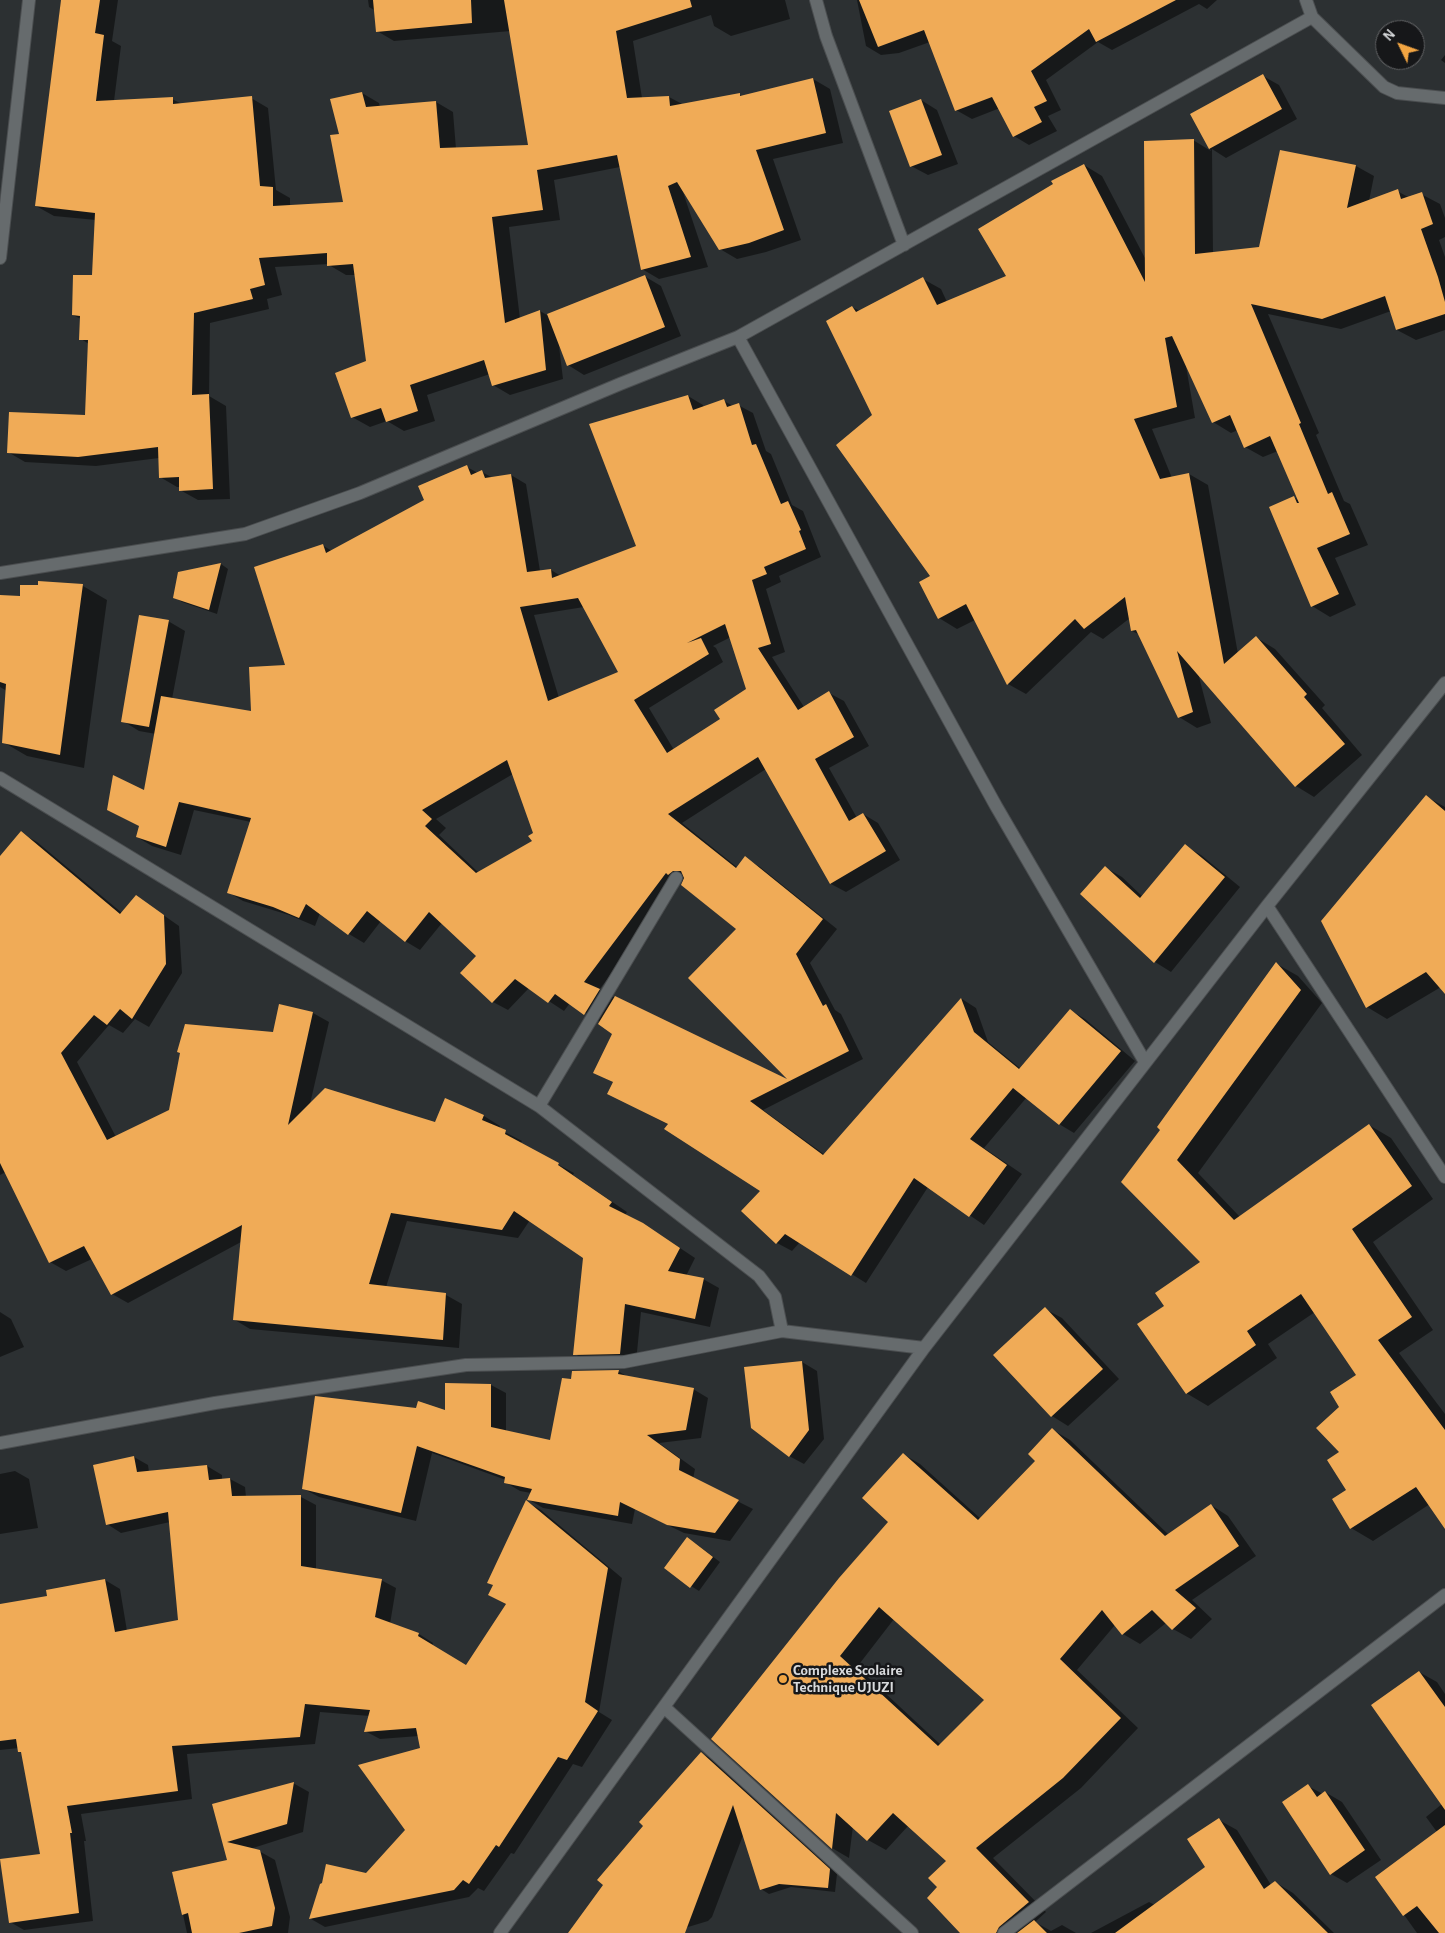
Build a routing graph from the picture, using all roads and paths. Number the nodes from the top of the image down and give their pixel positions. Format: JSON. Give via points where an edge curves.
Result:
{"nodes":[{"id":1,"x":29,"y":0,"type":"edge"},
{"id":2,"x":816,"y":0,"type":"edge"},
{"id":3,"x":1306,"y":0,"type":"edge"},
{"id":4,"x":1312,"y":17,"type":"junction"},
{"id":5,"x":1445,"y":98,"type":"edge"},
{"id":6,"x":904,"y":245,"type":"junction"},
{"id":7,"x":0,"y":253,"type":"edge"},
{"id":8,"x":738,"y":337,"type":"junction"},
{"id":9,"x":0,"y":573,"type":"edge"},
{"id":10,"x":1445,"y":683,"type":"edge"},
{"id":11,"x":0,"y":778,"type":"edge"},
{"id":12,"x":676,"y":878,"type":"dead end"},
{"id":13,"x":1267,"y":906,"type":"junction"},
{"id":14,"x":1145,"y":1062,"type":"junction"},
{"id":15,"x":539,"y":1106,"type":"junction"},
{"id":16,"x":1445,"y":1177,"type":"edge"},
{"id":17,"x":782,"y":1332,"type":"junction"},
{"id":18,"x":924,"y":1348,"type":"junction"},
{"id":19,"x":0,"y":1443,"type":"edge"},
{"id":20,"x":1445,"y":1595,"type":"edge"},
{"id":21,"x":664,"y":1707,"type":"junction"},
{"id":22,"x":500,"y":1933,"type":"edge"},
{"id":23,"x":912,"y":1933,"type":"edge"},
{"id":24,"x":1004,"y":1933,"type":"edge"}],
"edges":[{"from":1,"to":7,"type":"street"},
{"from":2,"to":6,"type":"street","via":[[826,36]]},
{"from":3,"to":4,"type":"street"},
{"from":4,"to":5,"type":"street","via":[[1384,87],[1397,93]]},
{"from":4,"to":6,"type":"street"},
{"from":6,"to":8,"type":"street"},
{"from":8,"to":9,"type":"street","via":[[360,493],[245,534]]},
{"from":8,"to":14,"type":"street","via":[[996,806]]},
{"from":10,"to":13,"type":"street"},
{"from":11,"to":15,"type":"street"},
{"from":12,"to":15,"type":"street"},
{"from":13,"to":14,"type":"street"},
{"from":13,"to":16,"type":"street"},
{"from":14,"to":18,"type":"street"},
{"from":15,"to":17,"type":"street","via":[[759,1276],[775,1297]]},
{"from":17,"to":18,"type":"street"},
{"from":17,"to":19,"type":"street","via":[[624,1362],[466,1365],[215,1403]]},
{"from":18,"to":21,"type":"street"},
{"from":20,"to":24,"type":"street"},
{"from":21,"to":22,"type":"street"},
{"from":21,"to":23,"type":"street"}]}
